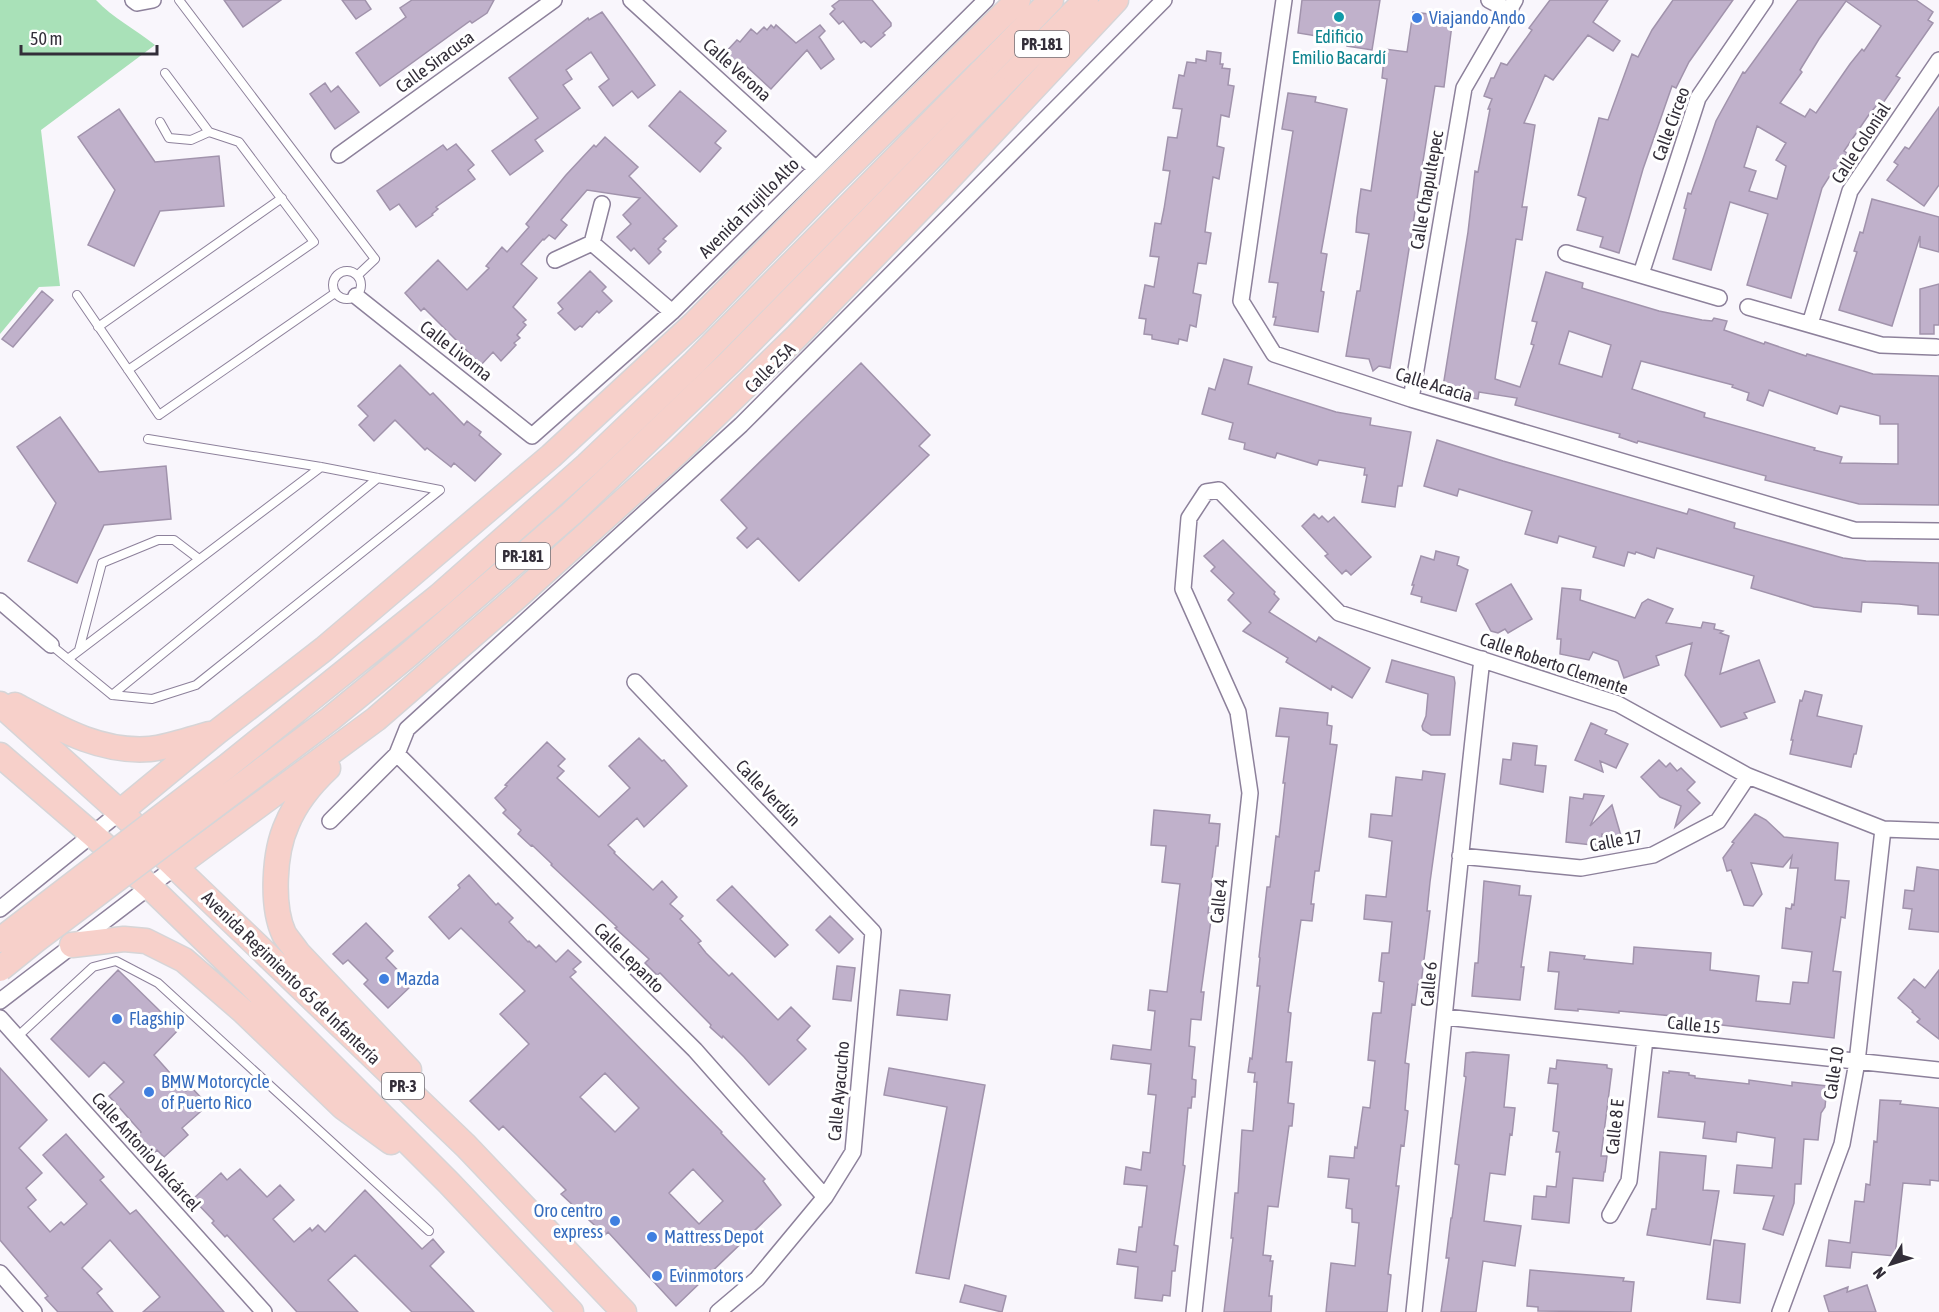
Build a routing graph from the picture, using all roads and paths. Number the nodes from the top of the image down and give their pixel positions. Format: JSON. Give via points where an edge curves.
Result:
{"nodes":[{"id":1,"x":133,"y":0,"type":"edge"},
{"id":2,"x":153,"y":0,"type":"edge"},
{"id":3,"x":179,"y":0,"type":"edge"},
{"id":4,"x":554,"y":0,"type":"edge"},
{"id":5,"x":631,"y":0,"type":"edge"},
{"id":6,"x":986,"y":0,"type":"edge"},
{"id":7,"x":1018,"y":0,"type":"edge"},
{"id":8,"x":1051,"y":0,"type":"edge"},
{"id":9,"x":1086,"y":0,"type":"edge"},
{"id":10,"x":1116,"y":0,"type":"edge"},
{"id":11,"x":1164,"y":0,"type":"edge"},
{"id":12,"x":1284,"y":0,"type":"edge"},
{"id":13,"x":1489,"y":0,"type":"edge"},
{"id":14,"x":1766,"y":0,"type":"edge"},
{"id":15,"x":1512,"y":5,"type":"edge"},
{"id":16,"x":1939,"y":60,"type":"edge"},
{"id":17,"x":165,"y":73,"type":"dead end"},
{"id":18,"x":990,"y":80,"type":"junction"},
{"id":19,"x":160,"y":122,"type":"dead end"},
{"id":20,"x":209,"y":132,"type":"junction"},
{"id":21,"x":339,"y":156,"type":"dead end"},
{"id":22,"x":816,"y":169,"type":"junction"},
{"id":23,"x":282,"y":198,"type":"junction"},
{"id":24,"x":602,"y":204,"type":"dead end"},
{"id":25,"x":592,"y":243,"type":"junction"},
{"id":26,"x":1566,"y":253,"type":"dead end"},
{"id":27,"x":555,"y":260,"type":"dead end"},
{"id":28,"x":1641,"y":274,"type":"junction"},
{"id":29,"x":358,"y":275,"type":"junction"},
{"id":30,"x":335,"y":292,"type":"junction"},
{"id":31,"x":77,"y":295,"type":"dead end"},
{"id":32,"x":356,"y":296,"type":"junction"},
{"id":33,"x":1719,"y":298,"type":"dead end"},
{"id":34,"x":1748,"y":307,"type":"dead end"},
{"id":35,"x":672,"y":312,"type":"junction"},
{"id":36,"x":1810,"y":324,"type":"junction"},
{"id":37,"x":98,"y":327,"type":"junction"},
{"id":38,"x":1936,"y":347,"type":"dead end"},
{"id":39,"x":128,"y":370,"type":"junction"},
{"id":40,"x":1411,"y":399,"type":"junction"},
{"id":41,"x":532,"y":436,"type":"joint"},
{"id":42,"x":148,"y":439,"type":"dead end"},
{"id":43,"x":321,"y":467,"type":"junction"},
{"id":44,"x":378,"y":478,"type":"junction"},
{"id":45,"x":1195,"y":507,"type":"joint"},
{"id":46,"x":1939,"y":531,"type":"edge"},
{"id":47,"x":199,"y":559,"type":"junction"},
{"id":48,"x":0,"y":601,"type":"edge"},
{"id":49,"x":51,"y":645,"type":"joint"},
{"id":50,"x":79,"y":650,"type":"junction"},
{"id":51,"x":68,"y":658,"type":"junction"},
{"id":52,"x":1482,"y":659,"type":"junction"},
{"id":53,"x":635,"y":682,"type":"dead end"},
{"id":54,"x":112,"y":695,"type":"junction"},
{"id":55,"x":0,"y":697,"type":"edge"},
{"id":56,"x":0,"y":704,"type":"edge"},
{"id":57,"x":376,"y":719,"type":"junction"},
{"id":58,"x":217,"y":732,"type":"junction"},
{"id":59,"x":397,"y":754,"type":"junction"},
{"id":60,"x":0,"y":755,"type":"edge"},
{"id":61,"x":1748,"y":776,"type":"junction"},
{"id":62,"x":120,"y":812,"type":"junction"},
{"id":63,"x":330,"y":821,"type":"dead end"},
{"id":64,"x":1883,"y":829,"type":"junction"},
{"id":65,"x":1939,"y":831,"type":"edge"},
{"id":66,"x":93,"y":835,"type":"junction"},
{"id":67,"x":1460,"y":856,"type":"junction"},
{"id":68,"x":176,"y":867,"type":"junction"},
{"id":69,"x":150,"y":887,"type":"junction"},
{"id":70,"x":0,"y":909,"type":"edge"},
{"id":71,"x":873,"y":932,"type":"joint"},
{"id":72,"x":0,"y":940,"type":"edge"},
{"id":73,"x":72,"y":945,"type":"junction"},
{"id":74,"x":0,"y":969,"type":"edge"},
{"id":75,"x":0,"y":1001,"type":"edge"},
{"id":76,"x":1445,"y":1017,"type":"junction"},
{"id":77,"x":0,"y":1018,"type":"edge"},
{"id":78,"x":17,"y":1037,"type":"junction"},
{"id":79,"x":1645,"y":1039,"type":"junction"},
{"id":80,"x":1857,"y":1062,"type":"junction"},
{"id":81,"x":1939,"y":1070,"type":"edge"},
{"id":82,"x":466,"y":1146,"type":"junction"},
{"id":83,"x":449,"y":1183,"type":"junction"},
{"id":84,"x":825,"y":1197,"type":"junction"},
{"id":85,"x":1610,"y":1215,"type":"dead end"},
{"id":86,"x":429,"y":1231,"type":"dead end"},
{"id":87,"x":0,"y":1273,"type":"edge"},
{"id":88,"x":34,"y":1312,"type":"edge"},
{"id":89,"x":264,"y":1312,"type":"edge"},
{"id":90,"x":571,"y":1312,"type":"edge"},
{"id":91,"x":624,"y":1312,"type":"edge"},
{"id":92,"x":718,"y":1312,"type":"edge"},
{"id":93,"x":1194,"y":1312,"type":"edge"},
{"id":94,"x":1414,"y":1312,"type":"edge"},
{"id":95,"x":1780,"y":1312,"type":"edge"}],
"edges":[{"from":1,"to":2,"type":"street"},
{"from":3,"to":29,"type":"lane","via":[[375,259]]},
{"from":4,"to":21,"type":"street","name":"Calle Siracusa"},
{"from":5,"to":22,"type":"street","name":"Calle Verona"},
{"from":6,"to":22,"type":"street","name":"Avenida Trujillo Alto"},
{"from":7,"to":58,"type":"highway","via":[[695,322],[560,448],[324,650]]},
{"from":8,"to":18,"type":"highway","number":"PR-181"},
{"from":9,"to":18,"type":"highway","number":"PR-181"},
{"from":10,"to":57,"type":"highway","via":[[893,237],[679,451]]},
{"from":11,"to":59,"type":"street","name":"Calle 25A","via":[[741,425],[407,729]]},
{"from":12,"to":40,"type":"street","name":"Calle Acacia","via":[[1242,301],[1274,354]]},
{"from":13,"to":15,"type":"street"},
{"from":14,"to":28,"type":"street","name":"Calle Circeo","via":[[1698,98]]},
{"from":15,"to":40,"type":"street","name":"Calle Chapultepec","via":[[1464,87]]},
{"from":16,"to":36,"type":"street","name":"Calle Colonial","via":[[1850,191]]},
{"from":17,"to":20,"type":"lane"},
{"from":18,"to":72,"type":"highway","number":"PR-181","bridge":true,"via":[[586,465],[439,596],[226,767]]},
{"from":18,"to":74,"type":"highway","number":"PR-181","bridge":true,"via":[[730,362],[571,514],[330,718]]},
{"from":19,"to":20,"type":"lane","via":[[169,138],[191,140]]},
{"from":20,"to":23,"type":"lane","via":[[239,142]]},
{"from":22,"to":35,"type":"street","name":"Avenida Trujillo Alto"},
{"from":23,"to":37,"type":"lane"},
{"from":23,"to":39,"type":"lane","via":[[314,242]]},
{"from":24,"to":25,"type":"street"},
{"from":25,"to":27,"type":"street"},
{"from":25,"to":35,"type":"street"},
{"from":26,"to":28,"type":"street"},
{"from":28,"to":33,"type":"street"},
{"from":29,"to":30,"type":"lane","via":[[349,270],[340,272],[332,284]]},
{"from":29,"to":32,"type":"lane","via":[[361,284]]},
{"from":30,"to":32,"type":"lane","via":[[347,299]]},
{"from":30,"to":39,"type":"lane","via":[[159,415]]},
{"from":31,"to":37,"type":"lane"},
{"from":32,"to":41,"type":"street","name":"Calle Livorna"},
{"from":34,"to":36,"type":"street"},
{"from":35,"to":41,"type":"street","name":"Avenida Trujillo Alto"},
{"from":36,"to":38,"type":"street","via":[[1881,345]]},
{"from":37,"to":39,"type":"lane"},
{"from":40,"to":46,"type":"street","name":"Calle Acacia","via":[[1854,530]]},
{"from":42,"to":43,"type":"lane"},
{"from":43,"to":44,"type":"lane"},
{"from":43,"to":47,"type":"lane"},
{"from":44,"to":54,"type":"lane"},
{"from":44,"to":54,"type":"lane","via":[[440,490],[196,686],[152,699]]},
{"from":45,"to":52,"type":"street","name":"Calle Roberto Clemente","via":[[1206,492],[1219,490],[1339,613]]},
{"from":45,"to":93,"type":"street","name":"Calle 4","via":[[1188,518],[1183,589],[1238,712],[1250,793]]},
{"from":47,"to":50,"type":"lane"},
{"from":47,"to":50,"type":"lane","via":[[174,540],[158,540],[102,562]]},
{"from":48,"to":49,"type":"street"},
{"from":49,"to":51,"type":"lane"},
{"from":50,"to":51,"type":"lane"},
{"from":51,"to":54,"type":"lane"},
{"from":52,"to":61,"type":"street","name":"Calle Roberto Clemente","via":[[1618,704]]},
{"from":52,"to":67,"type":"street","name":"Calle 6"},
{"from":53,"to":71,"type":"street","name":"Calle Verdún"},
{"from":55,"to":58,"type":"highway","via":[[70,734],[100,745],[151,749]]},
{"from":56,"to":62,"type":"highway","name":"Avenida Regimiento 65 de Infantería","number":"PR-3"},
{"from":57,"to":68,"type":"highway"},
{"from":57,"to":82,"type":"highway","via":[[312,784],[286,825],[275,883],[276,902],[284,934],[298,953],[408,1069]]},
{"from":58,"to":62,"type":"highway"},
{"from":59,"to":63,"type":"street"},
{"from":59,"to":84,"type":"street","name":"Calle Lepanto","via":[[694,1050]]},
{"from":60,"to":66,"type":"highway","name":"Avenida Regimiento 65 de Infantería","number":"PR-3"},
{"from":61,"to":64,"type":"street","name":"Calle Roberto Clemente"},
{"from":61,"to":67,"type":"street","name":"Calle 17","via":[[1718,821],[1653,855],[1581,868]]},
{"from":62,"to":66,"type":"street"},
{"from":62,"to":68,"type":"highway","name":"Avenida Regimiento 65 de Infantería","number":"PR-3"},
{"from":64,"to":65,"type":"street","name":"Calle Roberto Clemente"},
{"from":64,"to":80,"type":"street","name":"Calle 10"},
{"from":66,"to":69,"type":"highway","name":"Avenida Regimiento 65 de Infantería","number":"PR-3"},
{"from":66,"to":70,"type":"street"},
{"from":67,"to":76,"type":"street","name":"Calle 6"},
{"from":68,"to":69,"type":"street"},
{"from":68,"to":82,"type":"highway","name":"Avenida Regimiento 65 de Infantería","number":"PR-3"},
{"from":69,"to":73,"type":"street"},
{"from":69,"to":83,"type":"highway","name":"Avenida Regimiento 65 de Infantería","number":"PR-3"},
{"from":71,"to":84,"type":"street","name":"Calle Ayacucho","via":[[853,1152]]},
{"from":73,"to":75,"type":"street"},
{"from":73,"to":83,"type":"highway","via":[[124,939],[146,941],[184,960],[343,1107]]},
{"from":76,"to":79,"type":"street","name":"Calle 15"},
{"from":76,"to":94,"type":"street","name":"Calle 6"},
{"from":77,"to":78,"type":"street","name":"Calle Antonio Valcárcel"},
{"from":78,"to":86,"type":"lane","via":[[93,967],[116,961],[158,983]]},
{"from":78,"to":89,"type":"street","name":"Calle Antonio Valcárcel"},
{"from":79,"to":80,"type":"street","name":"Calle 15"},
{"from":79,"to":85,"type":"street","name":"Calle 8 E","via":[[1629,1181]]},
{"from":80,"to":81,"type":"street","name":"Calle 15"},
{"from":80,"to":95,"type":"street","name":"Calle 10","via":[[1842,1144]]},
{"from":82,"to":91,"type":"highway","name":"Avenida Regimiento 65 de Infantería","number":"PR-3"},
{"from":83,"to":90,"type":"highway","name":"Avenida Regimiento 65 de Infantería","number":"PR-3"},
{"from":84,"to":92,"type":"street","name":"Calle Ayacucho","via":[[757,1279]]},
{"from":87,"to":88,"type":"street"}]}
